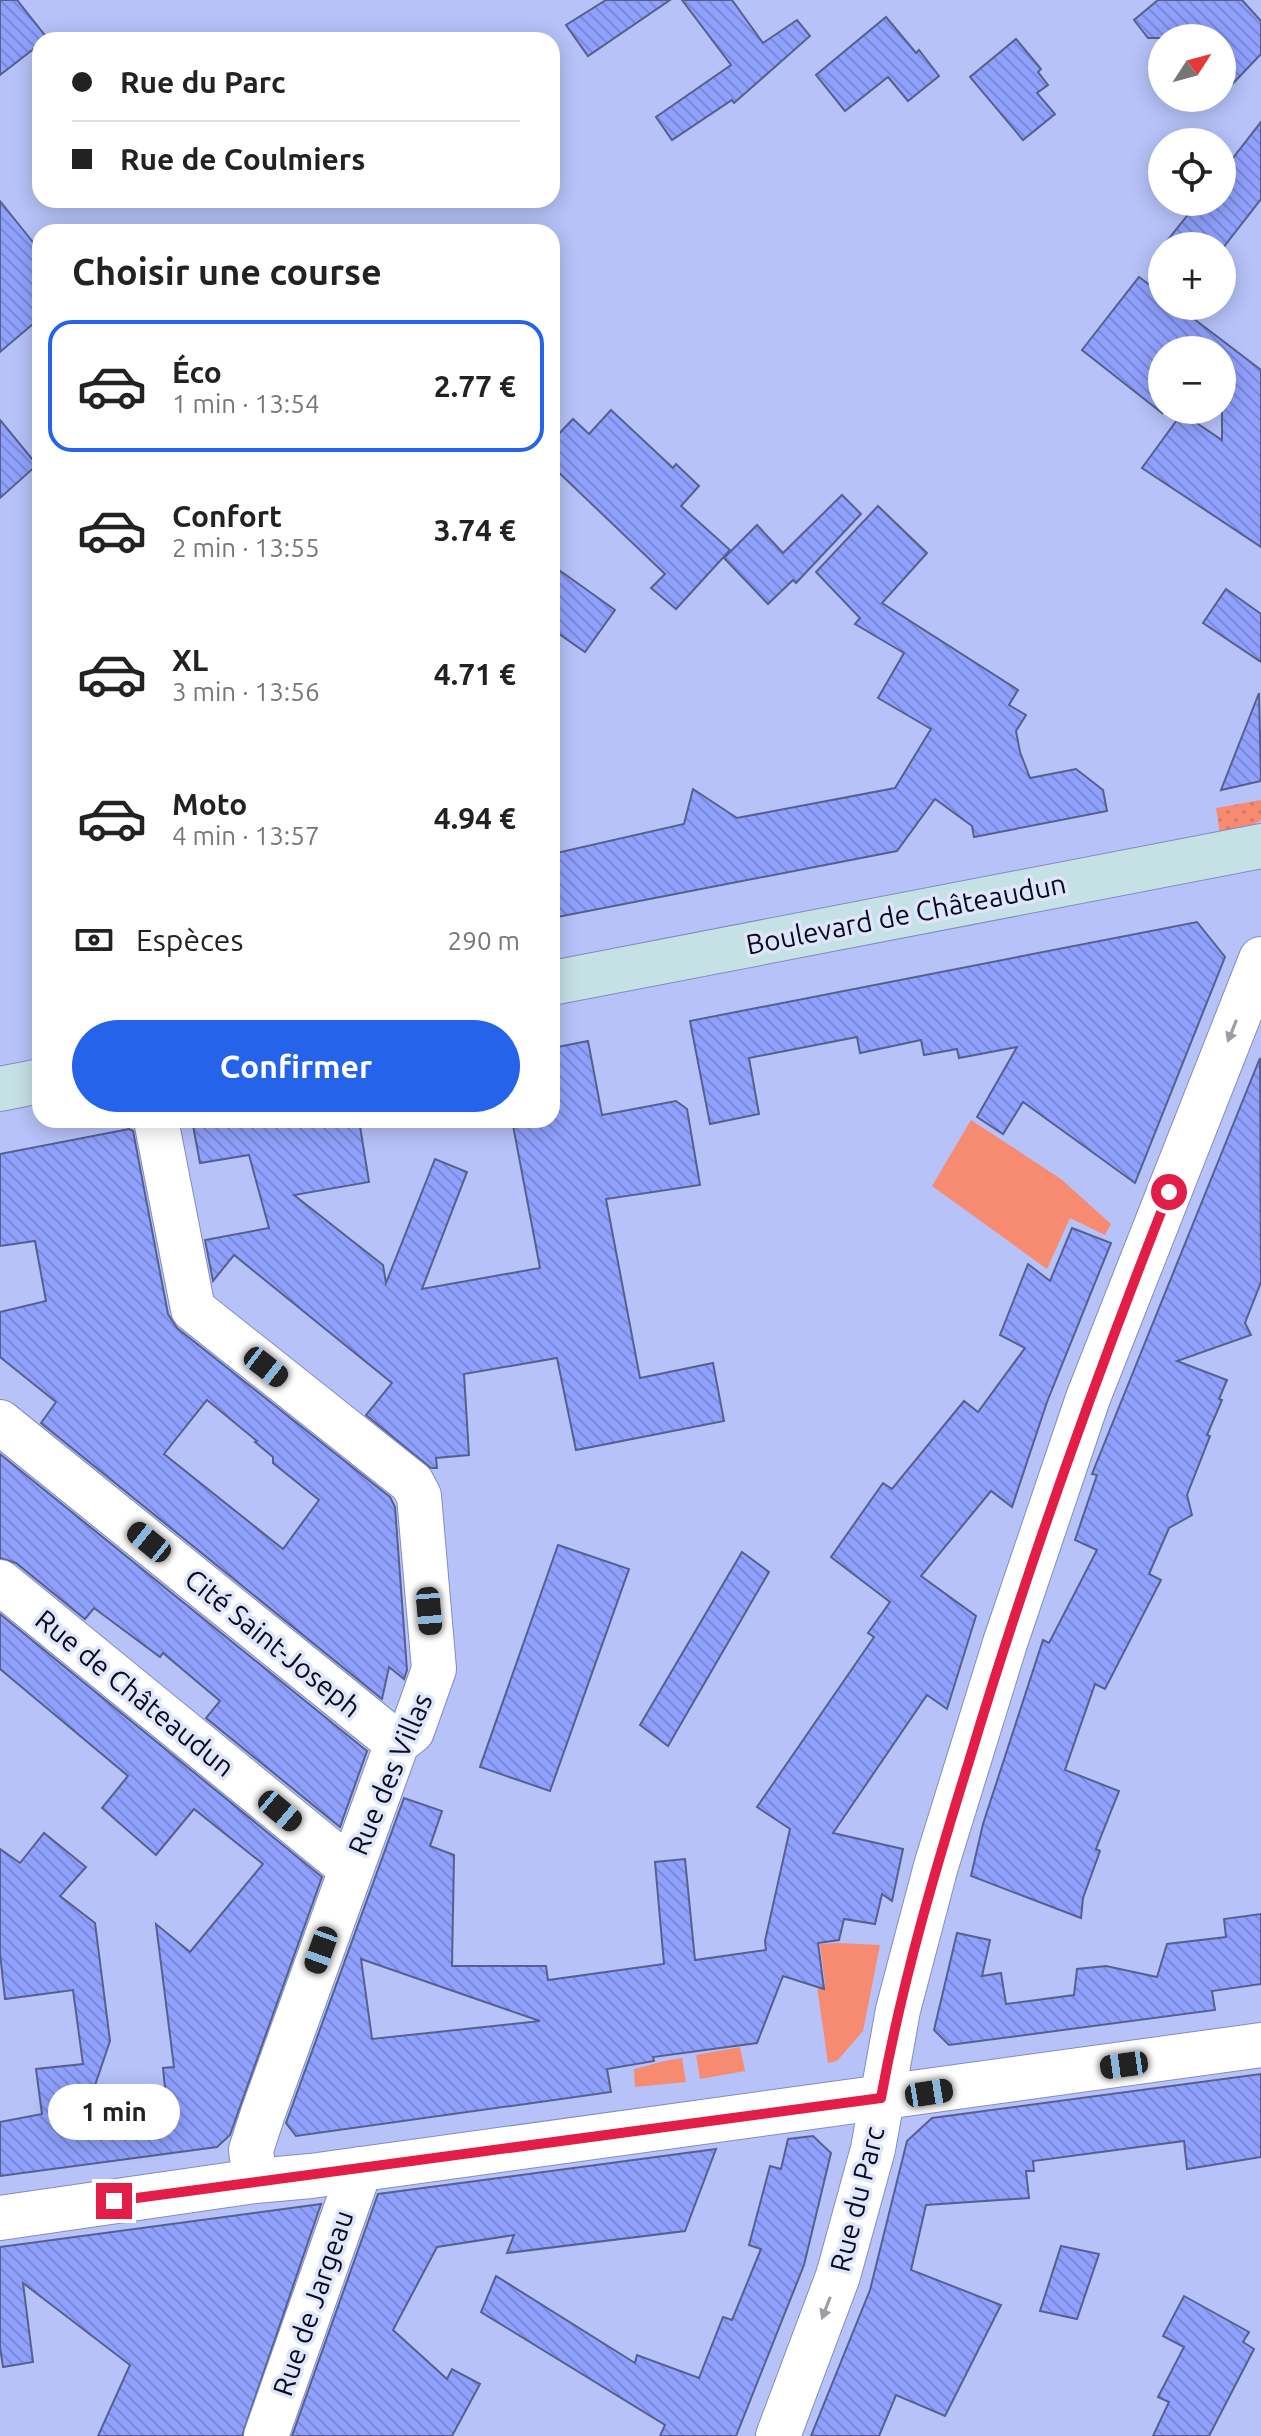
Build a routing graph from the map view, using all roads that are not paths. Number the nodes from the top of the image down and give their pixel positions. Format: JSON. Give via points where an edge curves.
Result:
{"nodes":[{"id":1,"x":1261,"y":846,"type":"edge"},
{"id":2,"x":1261,"y":959,"type":"edge"},
{"id":3,"x":560,"y":981,"type":"edge"},
{"id":4,"x":32,"y":1083,"type":"edge"},
{"id":5,"x":0,"y":1089,"type":"edge"},
{"id":6,"x":158,"y":1128,"type":"edge"},
{"id":7,"x":0,"y":1422,"type":"edge"},
{"id":8,"x":0,"y":1582,"type":"edge"},
{"id":9,"x":397,"y":1743,"type":"junction"},
{"id":10,"x":350,"y":1868,"type":"junction"},
{"id":11,"x":1261,"y":2045,"type":"edge"},
{"id":12,"x":881,"y":2098,"type":"junction"},
{"id":13,"x":360,"y":2169,"type":"junction"},
{"id":14,"x":255,"y":2181,"type":"junction"},
{"id":15,"x":0,"y":2218,"type":"edge"},
{"id":16,"x":266,"y":2436,"type":"edge"},
{"id":17,"x":778,"y":2436,"type":"edge"}],
"edges":[{"from":1,"to":3,"type":"main road","name":"Boulevard de Châteaudun"},
{"from":2,"to":12,"type":"street","name":"Rue du Parc","one_way":true,"via":[[1088,1398],[1005,1643],[936,1866]]},
{"from":4,"to":5,"type":"main road"},
{"from":6,"to":9,"type":"street","name":"Rue des Villas","via":[[193,1309],[416,1489],[434,1669],[412,1731]]},
{"from":7,"to":9,"type":"street","name":"Cité Saint-Joseph"},
{"from":8,"to":10,"type":"street","name":"Rue de Châteaudun"},
{"from":9,"to":10,"type":"street","name":"Rue des Villas"},
{"from":10,"to":14,"type":"street","via":[[251,2150]]},
{"from":11,"to":12,"type":"street"},
{"from":12,"to":13,"type":"street"},
{"from":12,"to":17,"type":"street","name":"Rue du Parc","one_way":true,"via":[[873,2149],[838,2276]]},
{"from":13,"to":14,"type":"street"},
{"from":13,"to":16,"type":"street","name":"Rue de Jargeau"},
{"from":14,"to":15,"type":"street"}]}
